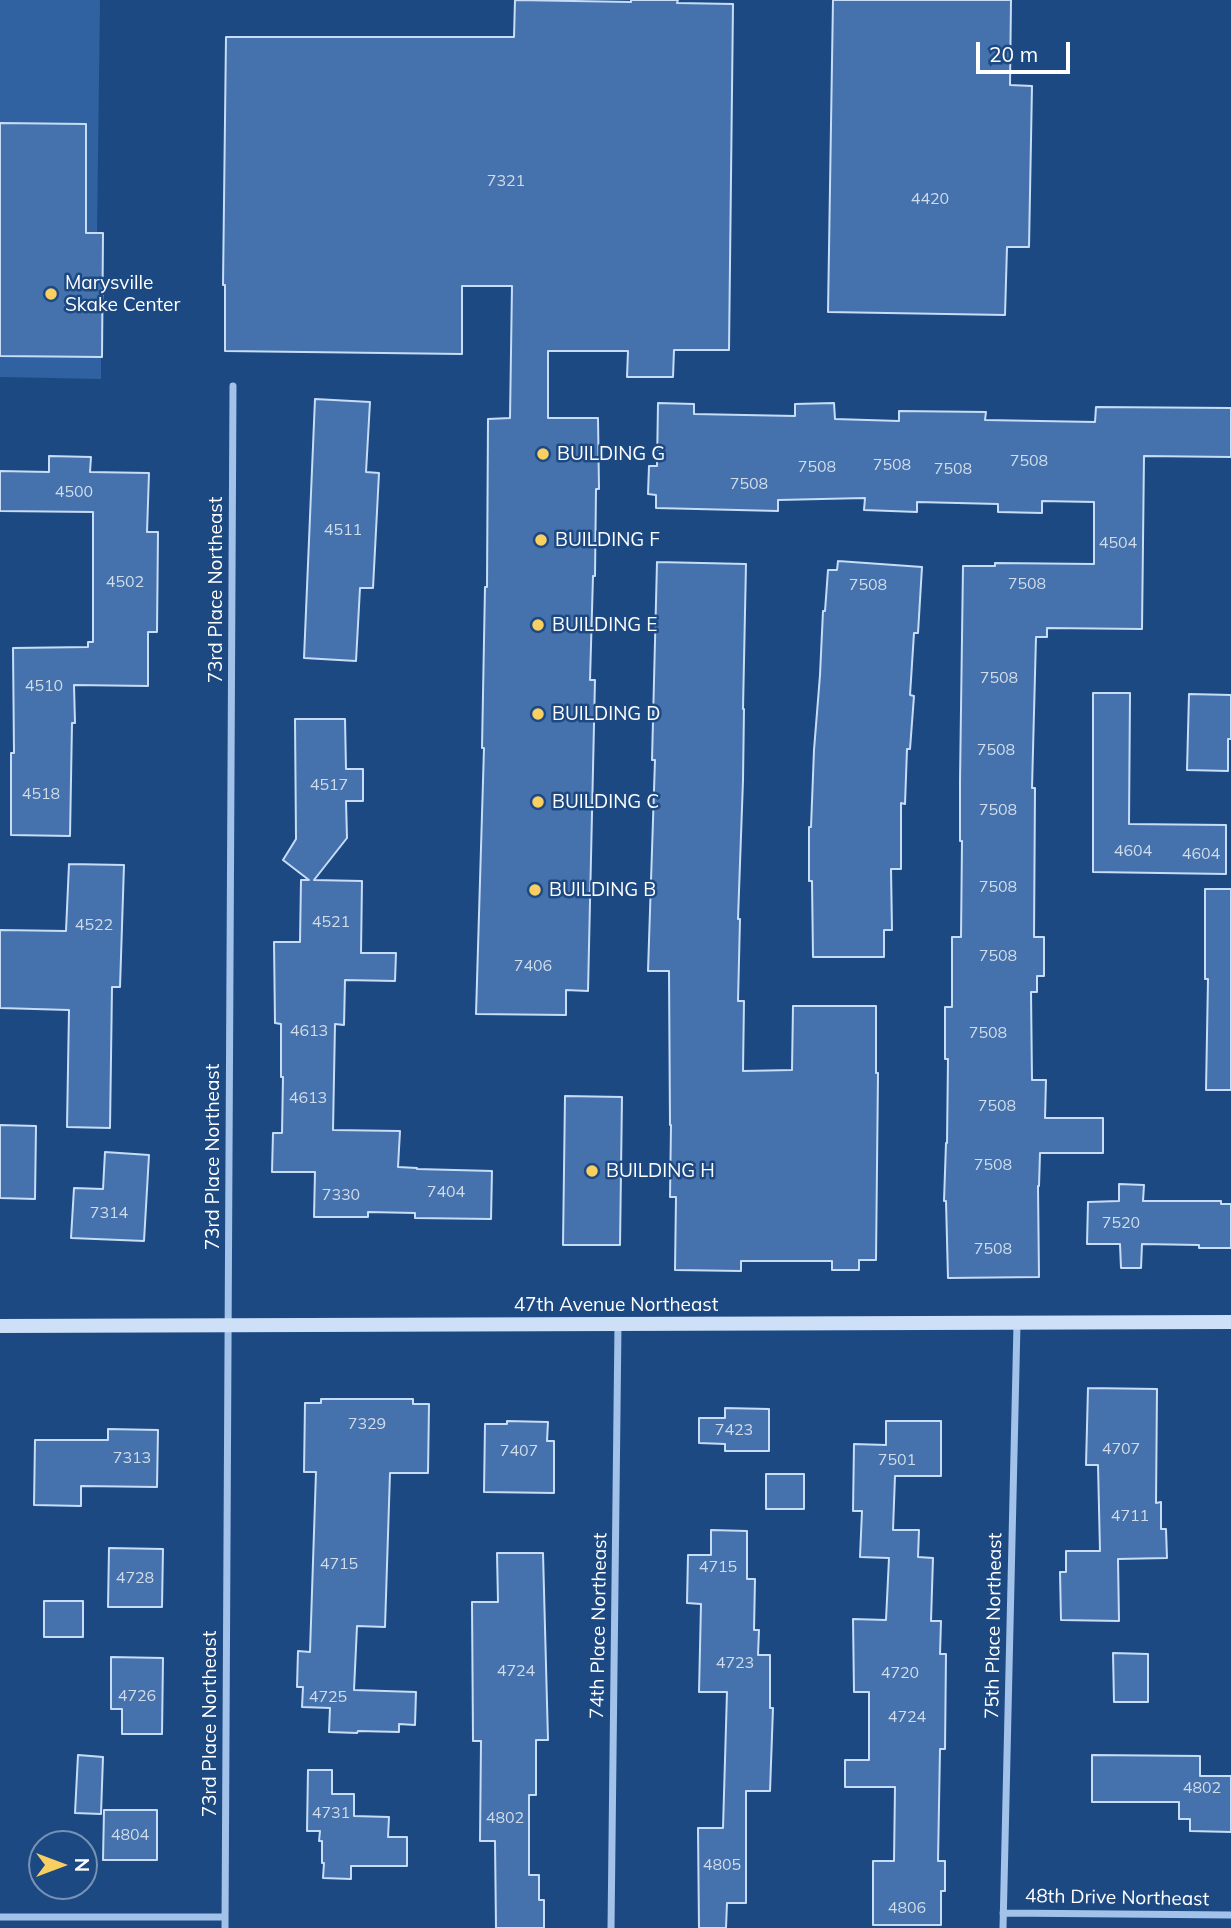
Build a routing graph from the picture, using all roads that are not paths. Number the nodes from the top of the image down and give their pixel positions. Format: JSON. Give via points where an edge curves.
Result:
{"nodes":[{"id":1,"x":233,"y":386,"type":"dead end"},
{"id":2,"x":1231,"y":1322,"type":"edge"},
{"id":3,"x":1017,"y":1324,"type":"junction"},
{"id":4,"x":228,"y":1325,"type":"junction"},
{"id":5,"x":618,"y":1325,"type":"junction"},
{"id":6,"x":0,"y":1326,"type":"edge"},
{"id":7,"x":1003,"y":1913,"type":"junction"},
{"id":8,"x":1231,"y":1915,"type":"edge"},
{"id":9,"x":0,"y":1917,"type":"edge"},
{"id":10,"x":225,"y":1917,"type":"junction"},
{"id":11,"x":225,"y":1928,"type":"edge"},
{"id":12,"x":611,"y":1928,"type":"edge"},
{"id":13,"x":1003,"y":1928,"type":"edge"}],
"edges":[{"from":1,"to":4,"type":"street","name":"73rd Place Northeast"},
{"from":2,"to":3,"type":"street","name":"47th Avenue Northeast"},
{"from":3,"to":5,"type":"street","name":"47th Avenue Northeast"},
{"from":3,"to":7,"type":"street","name":"75th Place Northeast"},
{"from":4,"to":5,"type":"street","name":"47th Avenue Northeast"},
{"from":4,"to":6,"type":"street","name":"47th Avenue Northeast"},
{"from":4,"to":10,"type":"street","name":"73rd Place Northeast"},
{"from":5,"to":12,"type":"street","name":"74th Place Northeast"},
{"from":7,"to":8,"type":"street","name":"48th Drive Northeast"},
{"from":7,"to":13,"type":"street","name":"75th Place Northeast"},
{"from":9,"to":10,"type":"street"},
{"from":10,"to":11,"type":"street","name":"73rd Place Northeast"}]}
